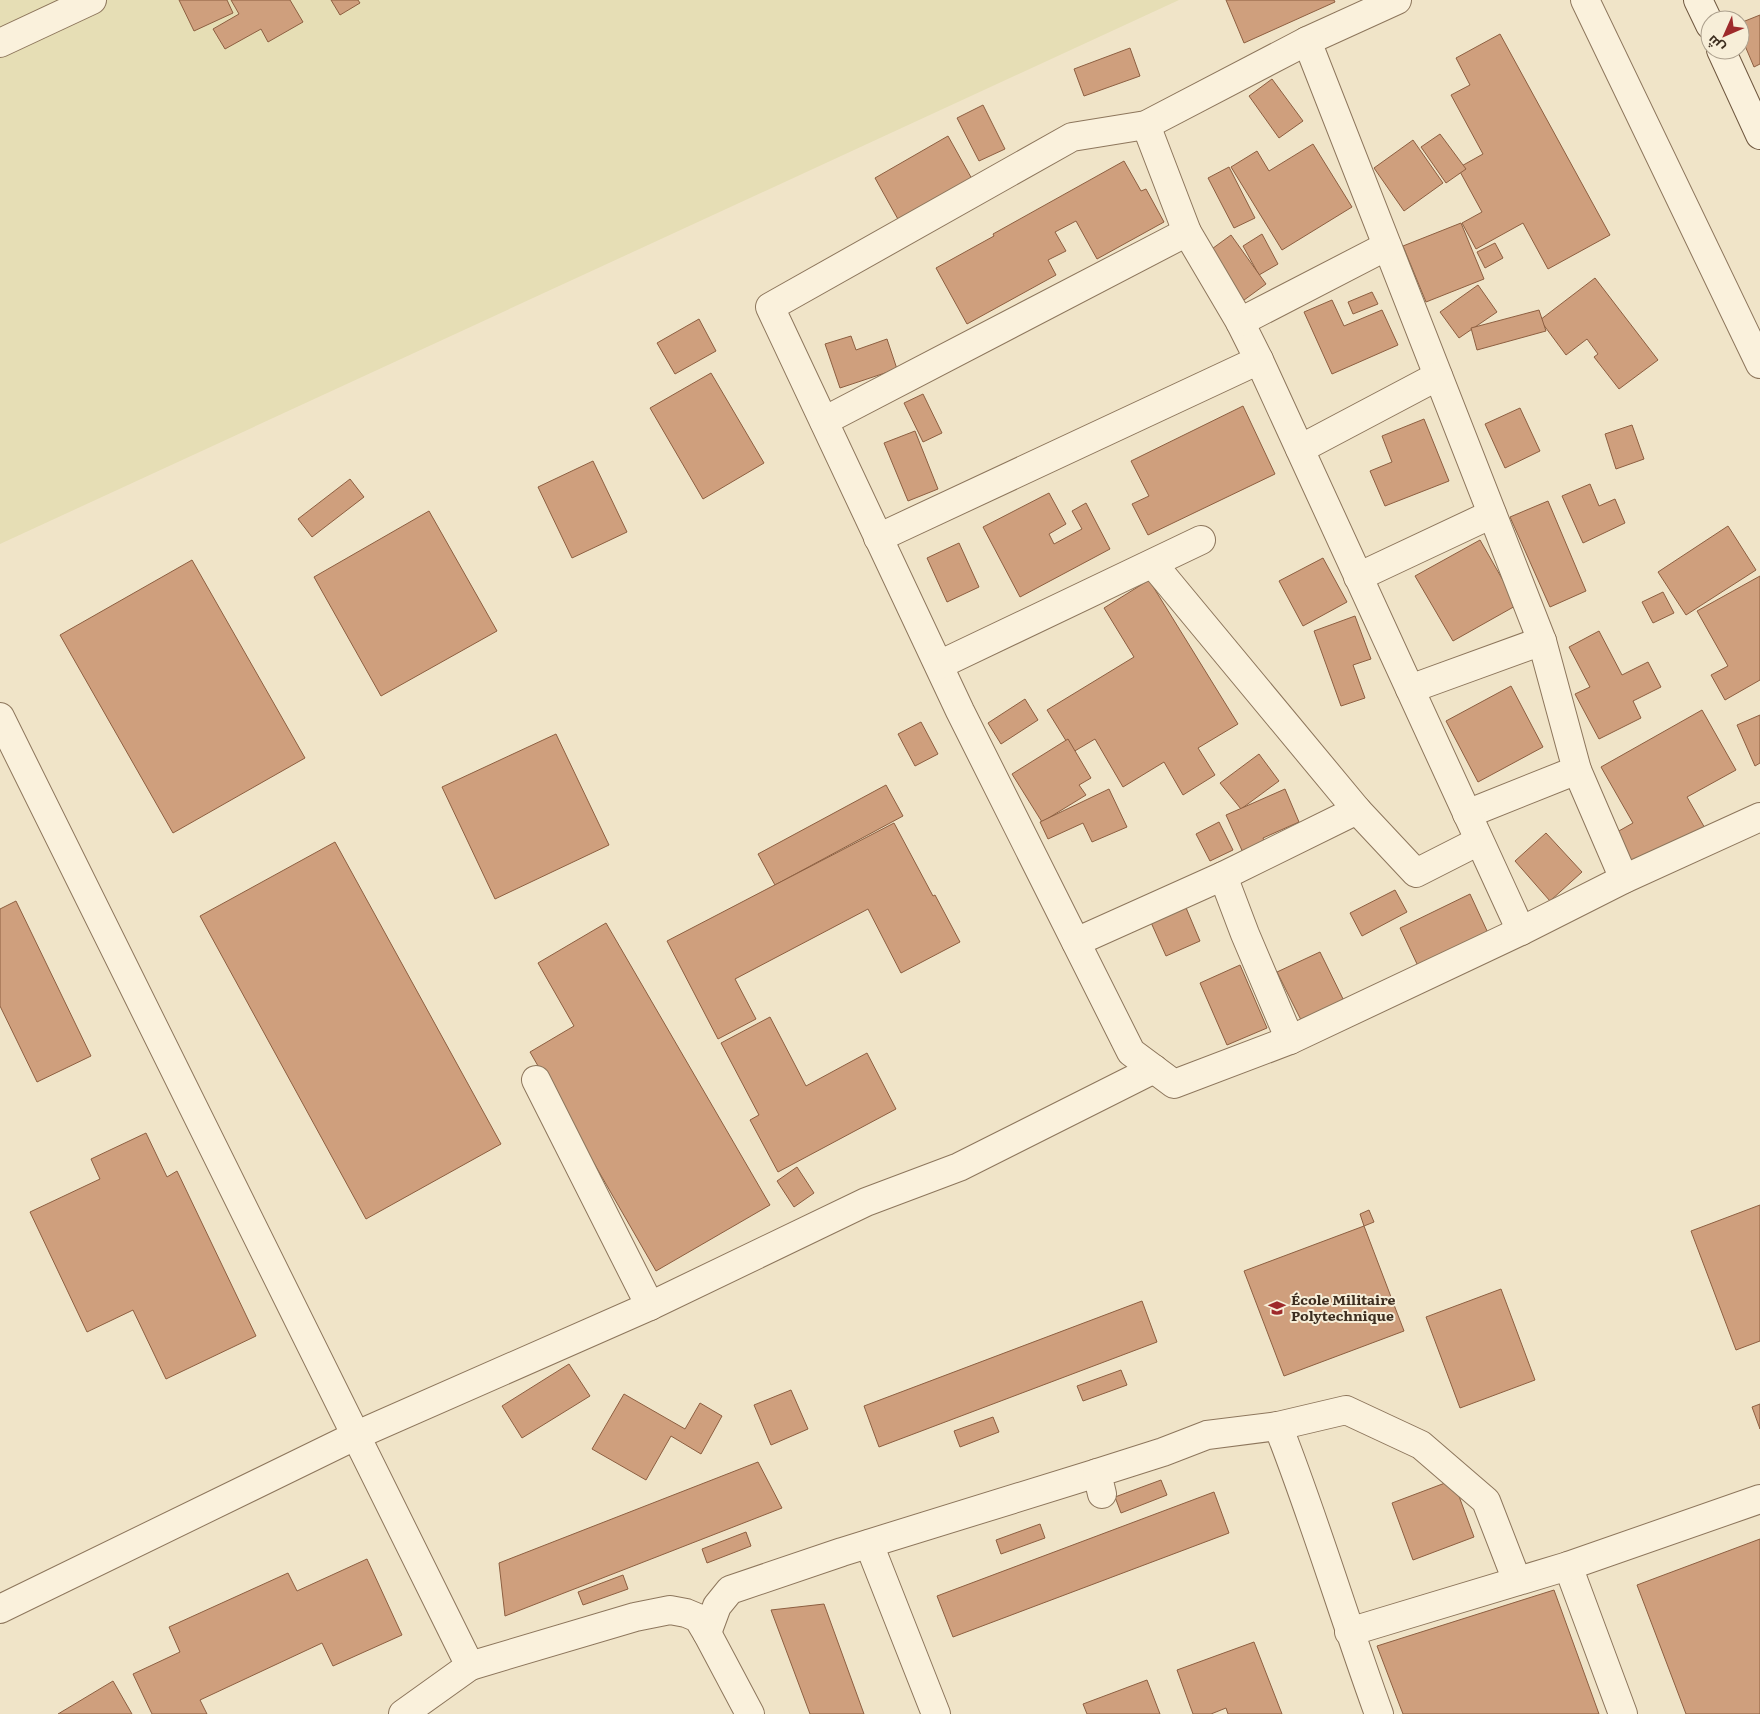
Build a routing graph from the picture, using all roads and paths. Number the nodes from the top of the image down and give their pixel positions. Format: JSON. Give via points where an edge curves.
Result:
{"nodes":[{"id":1,"x":92,"y":0,"type":"edge"},
{"id":2,"x":1398,"y":0,"type":"edge"},
{"id":3,"x":1584,"y":0,"type":"edge"},
{"id":4,"x":1307,"y":41,"type":"junction"},
{"id":5,"x":0,"y":43,"type":"edge"},
{"id":6,"x":1726,"y":60,"type":"edge"},
{"id":7,"x":1146,"y":125,"type":"junction"},
{"id":8,"x":1760,"y":135,"type":"edge"},
{"id":9,"x":1188,"y":232,"type":"junction"},
{"id":10,"x":1387,"y":246,"type":"junction"},
{"id":11,"x":1240,"y":322,"type":"junction"},
{"id":12,"x":1757,"y":349,"type":"edge"},
{"id":13,"x":1259,"y":360,"type":"junction"},
{"id":14,"x":1438,"y":376,"type":"junction"},
{"id":15,"x":824,"y":421,"type":"junction"},
{"id":16,"x":1300,"y":449,"type":"junction"},
{"id":17,"x":1492,"y":514,"type":"junction"},
{"id":18,"x":878,"y":538,"type":"junction"},
{"id":19,"x":1201,"y":540,"type":"dead end"},
{"id":20,"x":1152,"y":564,"type":"junction"},
{"id":21,"x":1358,"y":577,"type":"junction"},
{"id":22,"x":1542,"y":641,"type":"junction"},
{"id":23,"x":939,"y":665,"type":"junction"},
{"id":24,"x":1410,"y":689,"type":"junction"},
{"id":25,"x":0,"y":717,"type":"edge"},
{"id":26,"x":1577,"y":770,"type":"junction"},
{"id":27,"x":1357,"y":810,"type":"junction"},
{"id":28,"x":1467,"y":814,"type":"junction"},
{"id":29,"x":1760,"y":817,"type":"edge"},
{"id":30,"x":1479,"y":841,"type":"junction"},
{"id":31,"x":1224,"y":876,"type":"junction"},
{"id":32,"x":1624,"y":879,"type":"junction"},
{"id":33,"x":1521,"y":931,"type":"junction"},
{"id":34,"x":1076,"y":942,"type":"junction"},
{"id":35,"x":1290,"y":1040,"type":"junction"},
{"id":36,"x":1154,"y":1069,"type":"junction"},
{"id":37,"x":536,"y":1080,"type":"dead end"},
{"id":38,"x":650,"y":1306,"type":"junction"},
{"id":39,"x":1278,"y":1426,"type":"junction"},
{"id":40,"x":357,"y":1435,"type":"junction"},
{"id":41,"x":1760,"y":1499,"type":"edge"},
{"id":42,"x":869,"y":1544,"type":"junction"},
{"id":43,"x":1568,"y":1566,"type":"junction"},
{"id":44,"x":1517,"y":1581,"type":"junction"},
{"id":45,"x":0,"y":1609,"type":"edge"},
{"id":46,"x":1349,"y":1632,"type":"junction"},
{"id":47,"x":707,"y":1633,"type":"junction"},
{"id":48,"x":470,"y":1666,"type":"junction"},
{"id":49,"x":403,"y":1714,"type":"edge"},
{"id":50,"x":750,"y":1714,"type":"edge"},
{"id":51,"x":936,"y":1714,"type":"edge"},
{"id":52,"x":1379,"y":1714,"type":"edge"},
{"id":53,"x":1623,"y":1714,"type":"edge"}],
"edges":[{"from":1,"to":5,"type":"street"},
{"from":2,"to":4,"type":"street"},
{"from":3,"to":12,"type":"street"},
{"from":4,"to":7,"type":"street"},
{"from":4,"to":10,"type":"street"},
{"from":6,"to":8,"type":"street"},
{"from":7,"to":9,"type":"street"},
{"from":7,"to":15,"type":"street","via":[[1072,137],[770,307]]},
{"from":9,"to":11,"type":"street"},
{"from":9,"to":15,"type":"street"},
{"from":10,"to":11,"type":"street"},
{"from":10,"to":14,"type":"street"},
{"from":11,"to":13,"type":"street"},
{"from":13,"to":16,"type":"street"},
{"from":13,"to":18,"type":"street"},
{"from":14,"to":16,"type":"street"},
{"from":14,"to":17,"type":"street"},
{"from":15,"to":18,"type":"street"},
{"from":16,"to":21,"type":"street"},
{"from":17,"to":21,"type":"street"},
{"from":17,"to":22,"type":"street"},
{"from":18,"to":23,"type":"street"},
{"from":19,"to":20,"type":"street"},
{"from":20,"to":23,"type":"street"},
{"from":20,"to":27,"type":"street"},
{"from":21,"to":24,"type":"street"},
{"from":22,"to":24,"type":"street"},
{"from":22,"to":26,"type":"street"},
{"from":23,"to":34,"type":"street"},
{"from":24,"to":28,"type":"street"},
{"from":25,"to":40,"type":"street"},
{"from":26,"to":28,"type":"street"},
{"from":26,"to":32,"type":"street"},
{"from":27,"to":30,"type":"street","via":[[1416,873]]},
{"from":27,"to":31,"type":"street"},
{"from":28,"to":30,"type":"street"},
{"from":29,"to":32,"type":"street"},
{"from":30,"to":33,"type":"street"},
{"from":31,"to":34,"type":"street"},
{"from":31,"to":35,"type":"street"},
{"from":32,"to":33,"type":"street"},
{"from":33,"to":35,"type":"street"},
{"from":34,"to":36,"type":"street","via":[[1131,1052]]},
{"from":35,"to":36,"type":"street","via":[[1174,1084]]},
{"from":36,"to":38,"type":"street","via":[[959,1166],[866,1202]]},
{"from":37,"to":38,"type":"street"},
{"from":38,"to":40,"type":"street"},
{"from":39,"to":42,"type":"street","via":[[1207,1435],[1163,1452],[1100,1484]]},
{"from":39,"to":44,"type":"street","via":[[1346,1410],[1421,1445],[1486,1501]]},
{"from":39,"to":46,"type":"street","via":[[1302,1486]]},
{"from":40,"to":45,"type":"street"},
{"from":40,"to":48,"type":"street"},
{"from":41,"to":43,"type":"street"},
{"from":42,"to":47,"type":"street","via":[[730,1590],[717,1606]]},
{"from":42,"to":51,"type":"street"},
{"from":43,"to":44,"type":"street"},
{"from":43,"to":53,"type":"street"},
{"from":44,"to":46,"type":"street"},
{"from":46,"to":52,"type":"street"},
{"from":47,"to":48,"type":"street","via":[[698,1618],[670,1610],[635,1617]]},
{"from":47,"to":50,"type":"street"},
{"from":48,"to":49,"type":"street"}]}
